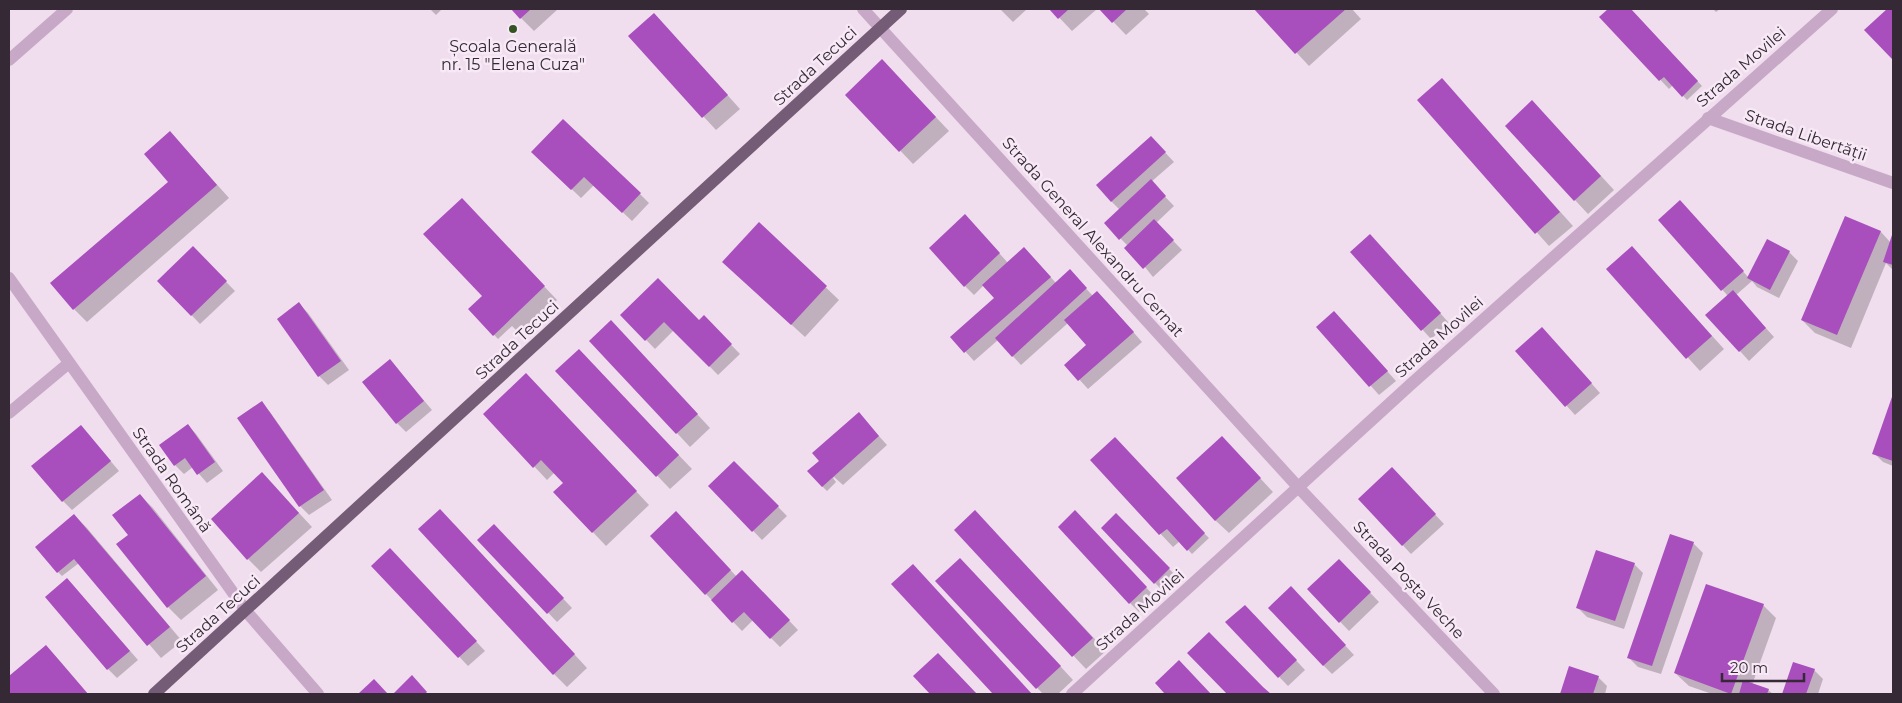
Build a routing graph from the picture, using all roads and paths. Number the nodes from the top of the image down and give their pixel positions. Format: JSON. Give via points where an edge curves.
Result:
{"nodes":[{"id":1,"x":67,"y":9,"type":"edge"},
{"id":2,"x":863,"y":9,"type":"edge"},
{"id":3,"x":901,"y":9,"type":"edge"},
{"id":4,"x":1832,"y":9,"type":"edge"},
{"id":5,"x":880,"y":28,"type":"junction"},
{"id":6,"x":9,"y":60,"type":"edge"},
{"id":7,"x":1708,"y":118,"type":"junction"},
{"id":8,"x":1893,"y":183,"type":"edge"},
{"id":9,"x":9,"y":278,"type":"edge"},
{"id":10,"x":69,"y":362,"type":"junction"},
{"id":11,"x":9,"y":414,"type":"edge"},
{"id":12,"x":1299,"y":488,"type":"junction"},
{"id":13,"x":246,"y":611,"type":"junction"},
{"id":14,"x":154,"y":694,"type":"edge"},
{"id":15,"x":318,"y":694,"type":"edge"},
{"id":16,"x":1072,"y":694,"type":"edge"},
{"id":17,"x":1494,"y":694,"type":"edge"}],
"edges":[{"from":1,"to":6,"type":"street"},
{"from":2,"to":5,"type":"street","name":"Strada General Alexandru Cernat"},
{"from":3,"to":5,"type":"main road","name":"Strada Tecuci"},
{"from":4,"to":7,"type":"street","name":"Strada Movilei"},
{"from":5,"to":12,"type":"street","name":"Strada General Alexandru Cernat"},
{"from":5,"to":13,"type":"main road","name":"Strada Tecuci"},
{"from":7,"to":8,"type":"street","name":"Strada Libertății"},
{"from":7,"to":12,"type":"street","name":"Strada Movilei"},
{"from":9,"to":10,"type":"street","name":"Strada Română"},
{"from":10,"to":11,"type":"street"},
{"from":10,"to":13,"type":"street","name":"Strada Română"},
{"from":12,"to":16,"type":"street","name":"Strada Movilei"},
{"from":12,"to":17,"type":"street","name":"Strada Poșta Veche"},
{"from":13,"to":14,"type":"main road","name":"Strada Tecuci"},
{"from":13,"to":15,"type":"street","name":"Strada Română"}]}
